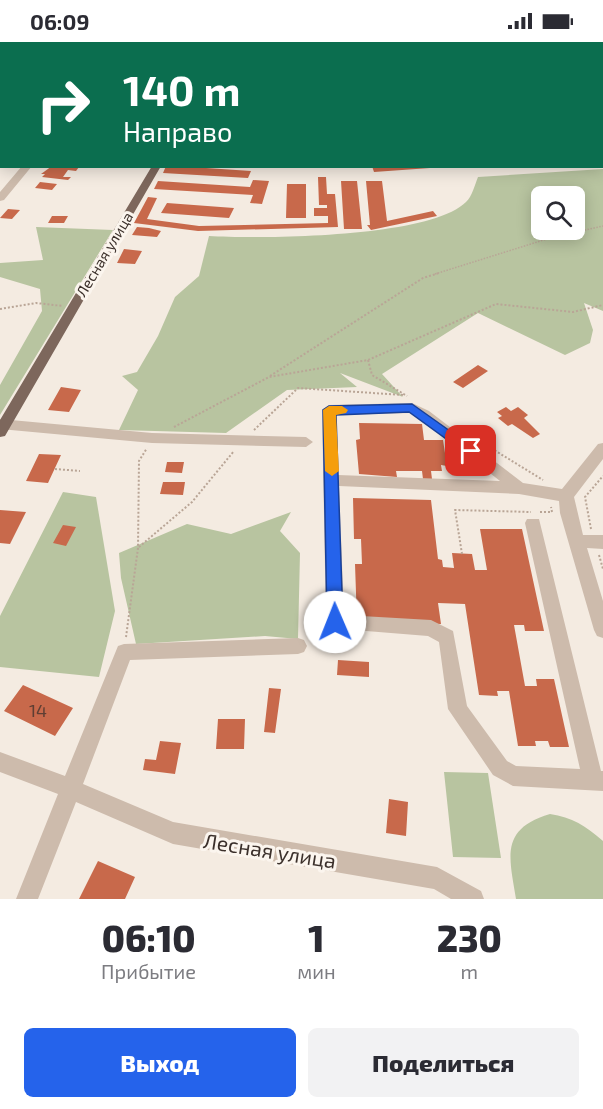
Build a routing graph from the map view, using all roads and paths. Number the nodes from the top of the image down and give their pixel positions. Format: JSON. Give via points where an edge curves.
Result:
{"nodes":[{"id":1,"x":26,"y":168,"type":"edge"},
{"id":2,"x":156,"y":168,"type":"edge"},
{"id":3,"x":0,"y":198,"type":"edge"},
{"id":4,"x":603,"y":225,"type":"edge"},
{"id":5,"x":603,"y":305,"type":"edge"},
{"id":6,"x":73,"y":307,"type":"junction"},
{"id":7,"x":0,"y":309,"type":"edge"},
{"id":8,"x":269,"y":377,"type":"junction"},
{"id":9,"x":2,"y":427,"type":"edge"},
{"id":10,"x":152,"y":438,"type":"junction"},
{"id":11,"x":306,"y":442,"type":"dead end"},
{"id":12,"x":603,"y":448,"type":"edge"},
{"id":13,"x":55,"y":469,"type":"dead end"},
{"id":14,"x":80,"y":471,"type":"dead end"},
{"id":15,"x":603,"y":476,"type":"edge"},
{"id":16,"x":332,"y":480,"type":"junction"},
{"id":17,"x":519,"y":488,"type":"junction"},
{"id":18,"x":566,"y":496,"type":"junction"},
{"id":19,"x":552,"y":512,"type":"dead end"},
{"id":20,"x":533,"y":523,"type":"dead end"},
{"id":21,"x":576,"y":541,"type":"junction"},
{"id":22,"x":599,"y":542,"type":"edge"},
{"id":23,"x":462,"y":554,"type":"dead end"},
{"id":24,"x":603,"y":569,"type":"edge"},
{"id":25,"x":603,"y":630,"type":"edge"},
{"id":26,"x":298,"y":646,"type":"dead end"},
{"id":27,"x":124,"y":652,"type":"junction"},
{"id":28,"x":0,"y":762,"type":"edge"},
{"id":29,"x":598,"y":781,"type":"edge"},
{"id":30,"x":70,"y":789,"type":"junction"},
{"id":31,"x":27,"y":899,"type":"edge"},
{"id":32,"x":473,"y":899,"type":"edge"}],
"edges":[{"from":1,"to":3,"type":"street"},
{"from":2,"to":6,"type":"main road","name":"Лесная улица"},
{"from":4,"to":8,"type":"path","via":[[423,278]]},
{"from":5,"to":8,"type":"path","via":[[573,312],[496,304],[369,360]]},
{"from":6,"to":7,"type":"path","via":[[36,303]]},
{"from":6,"to":9,"type":"main road","name":"Лесная улица"},
{"from":8,"to":10,"type":"path"},
{"from":9,"to":10,"type":"street"},
{"from":10,"to":11,"type":"street"},
{"from":10,"to":27,"type":"path","via":[[140,461],[138,548]]},
{"from":12,"to":18,"type":"street"},
{"from":13,"to":14,"type":"path"},
{"from":15,"to":22,"type":"path","via":[[585,497],[587,514]]},
{"from":16,"to":17,"type":"street"},
{"from":16,"to":17,"type":"street","via":[[329,410],[412,408]]},
{"from":16,"to":29,"type":"street","via":[[335,622],[431,628],[447,637],[458,709],[500,768],[513,776]]},
{"from":17,"to":18,"type":"street"},
{"from":18,"to":21,"type":"street"},
{"from":19,"to":23,"type":"path","via":[[455,510]]},
{"from":20,"to":29,"type":"street"},
{"from":21,"to":22,"type":"street"},
{"from":21,"to":25,"type":"street"},
{"from":22,"to":24,"type":"path"},
{"from":26,"to":27,"type":"street"},
{"from":27,"to":30,"type":"street"},
{"from":28,"to":30,"type":"street","name":"Лесная улица"},
{"from":30,"to":31,"type":"street"},
{"from":30,"to":32,"type":"street","name":"Лесная улица","via":[[173,833],[437,878]]}]}
